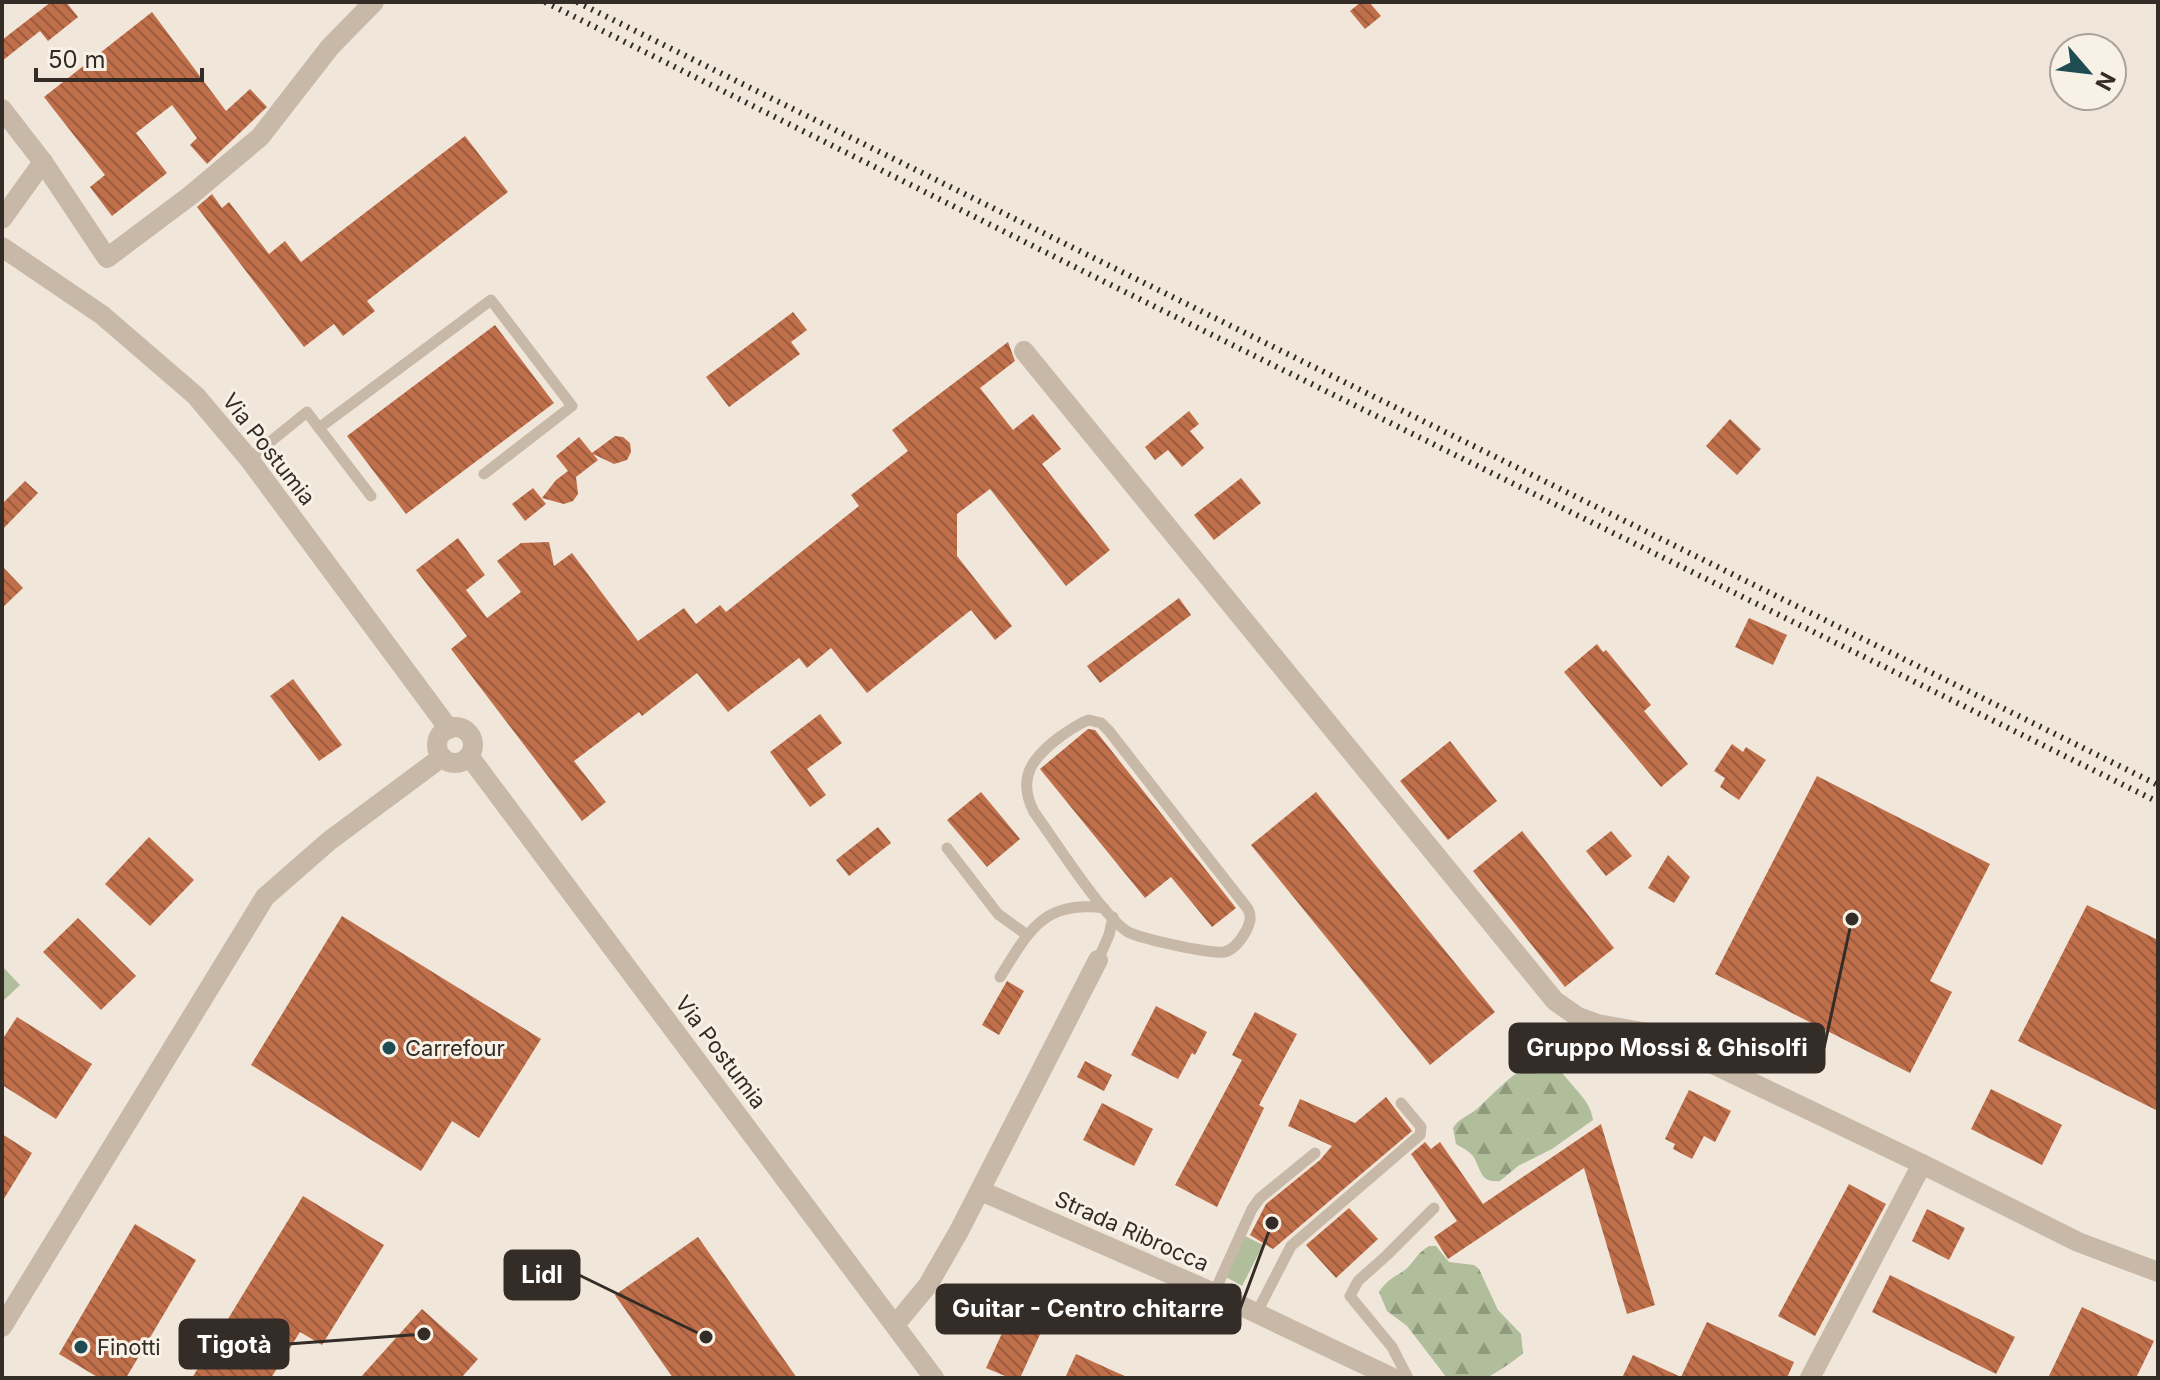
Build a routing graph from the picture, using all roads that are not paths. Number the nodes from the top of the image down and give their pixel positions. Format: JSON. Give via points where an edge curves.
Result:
{"nodes":[{"id":1,"x":374,"y":2,"type":"edge"},
{"id":2,"x":2,"y":109,"type":"edge"},
{"id":3,"x":43,"y":162,"type":"junction"},
{"id":4,"x":2,"y":219,"type":"edge"},
{"id":5,"x":2,"y":247,"type":"edge"},
{"id":6,"x":1024,"y":351,"type":"dead end"},
{"id":7,"x":319,"y":428,"type":"junction"},
{"id":8,"x":249,"y":459,"type":"junction"},
{"id":9,"x":484,"y":474,"type":"dead end"},
{"id":10,"x":371,"y":496,"type":"dead end"},
{"id":11,"x":449,"y":729,"type":"junction"},
{"id":12,"x":469,"y":756,"type":"junction"},
{"id":13,"x":442,"y":757,"type":"junction"},
{"id":14,"x":947,"y":848,"type":"dead end"},
{"id":15,"x":1104,"y":908,"type":"junction"},
{"id":16,"x":1113,"y":917,"type":"junction"},
{"id":17,"x":1027,"y":935,"type":"junction"},
{"id":18,"x":1098,"y":960,"type":"joint"},
{"id":19,"x":1000,"y":977,"type":"dead end"},
{"id":20,"x":1401,"y":1103,"type":"dead end"},
{"id":21,"x":1315,"y":1153,"type":"dead end"},
{"id":22,"x":1922,"y":1164,"type":"junction"},
{"id":23,"x":981,"y":1191,"type":"junction"},
{"id":24,"x":1434,"y":1208,"type":"dead end"},
{"id":25,"x":2158,"y":1272,"type":"edge"},
{"id":26,"x":1214,"y":1293,"type":"junction"},
{"id":27,"x":1256,"y":1314,"type":"junction"},
{"id":28,"x":895,"y":1325,"type":"junction"},
{"id":29,"x":2,"y":1327,"type":"edge"},
{"id":30,"x":934,"y":1378,"type":"edge"},
{"id":31,"x":1393,"y":1378,"type":"edge"},
{"id":32,"x":1408,"y":1378,"type":"edge"},
{"id":33,"x":1810,"y":1378,"type":"edge"}],
"edges":[{"from":1,"to":3,"type":"street","via":[[330,47],[260,137],[107,258]]},
{"from":2,"to":3,"type":"street"},
{"from":3,"to":4,"type":"street"},
{"from":5,"to":8,"type":"street","name":"Via Postumia","via":[[102,315],[196,396]]},
{"from":6,"to":22,"type":"street","via":[[1555,1001],[1597,1024],[1648,1033]]},
{"from":7,"to":8,"type":"lane","via":[[307,412]]},
{"from":7,"to":9,"type":"lane","via":[[491,300],[572,406]]},
{"from":7,"to":10,"type":"lane"},
{"from":8,"to":11,"type":"street","name":"Via Postumia"},
{"from":11,"to":12,"type":"street","via":[[460,728],[469,735]]},
{"from":11,"to":13,"type":"street","via":[[438,741]]},
{"from":12,"to":13,"type":"street","via":[[456,763]]},
{"from":12,"to":28,"type":"street","name":"Via Postumia"},
{"from":13,"to":29,"type":"street","via":[[329,841],[265,897]]},
{"from":14,"to":17,"type":"lane","via":[[998,914]]},
{"from":15,"to":16,"type":"lane"},
{"from":15,"to":16,"type":"lane","via":[[1027,797],[1033,762],[1089,720],[1109,731],[1251,917],[1236,946],[1224,952],[1163,943],[1127,931]]},
{"from":15,"to":17,"type":"lane","via":[[1081,905],[1046,915]]},
{"from":16,"to":18,"type":"lane"},
{"from":17,"to":19,"type":"lane"},
{"from":18,"to":23,"type":"street"},
{"from":20,"to":27,"type":"lane","via":[[1421,1127],[1420,1135],[1291,1246]]},
{"from":21,"to":26,"type":"lane","via":[[1252,1209]]},
{"from":22,"to":25,"type":"street","via":[[2078,1242]]},
{"from":22,"to":33,"type":"street"},
{"from":23,"to":26,"type":"street","name":"Strada Ribrocca"},
{"from":23,"to":28,"type":"street","via":[[928,1285]]},
{"from":24,"to":32,"type":"lane","via":[[1358,1281],[1350,1296],[1392,1347]]},
{"from":26,"to":27,"type":"street","name":"Strada Ribrocca"},
{"from":27,"to":31,"type":"street","name":"Strada Ribrocca"},
{"from":28,"to":30,"type":"street","name":"Via Postumia"}]}
